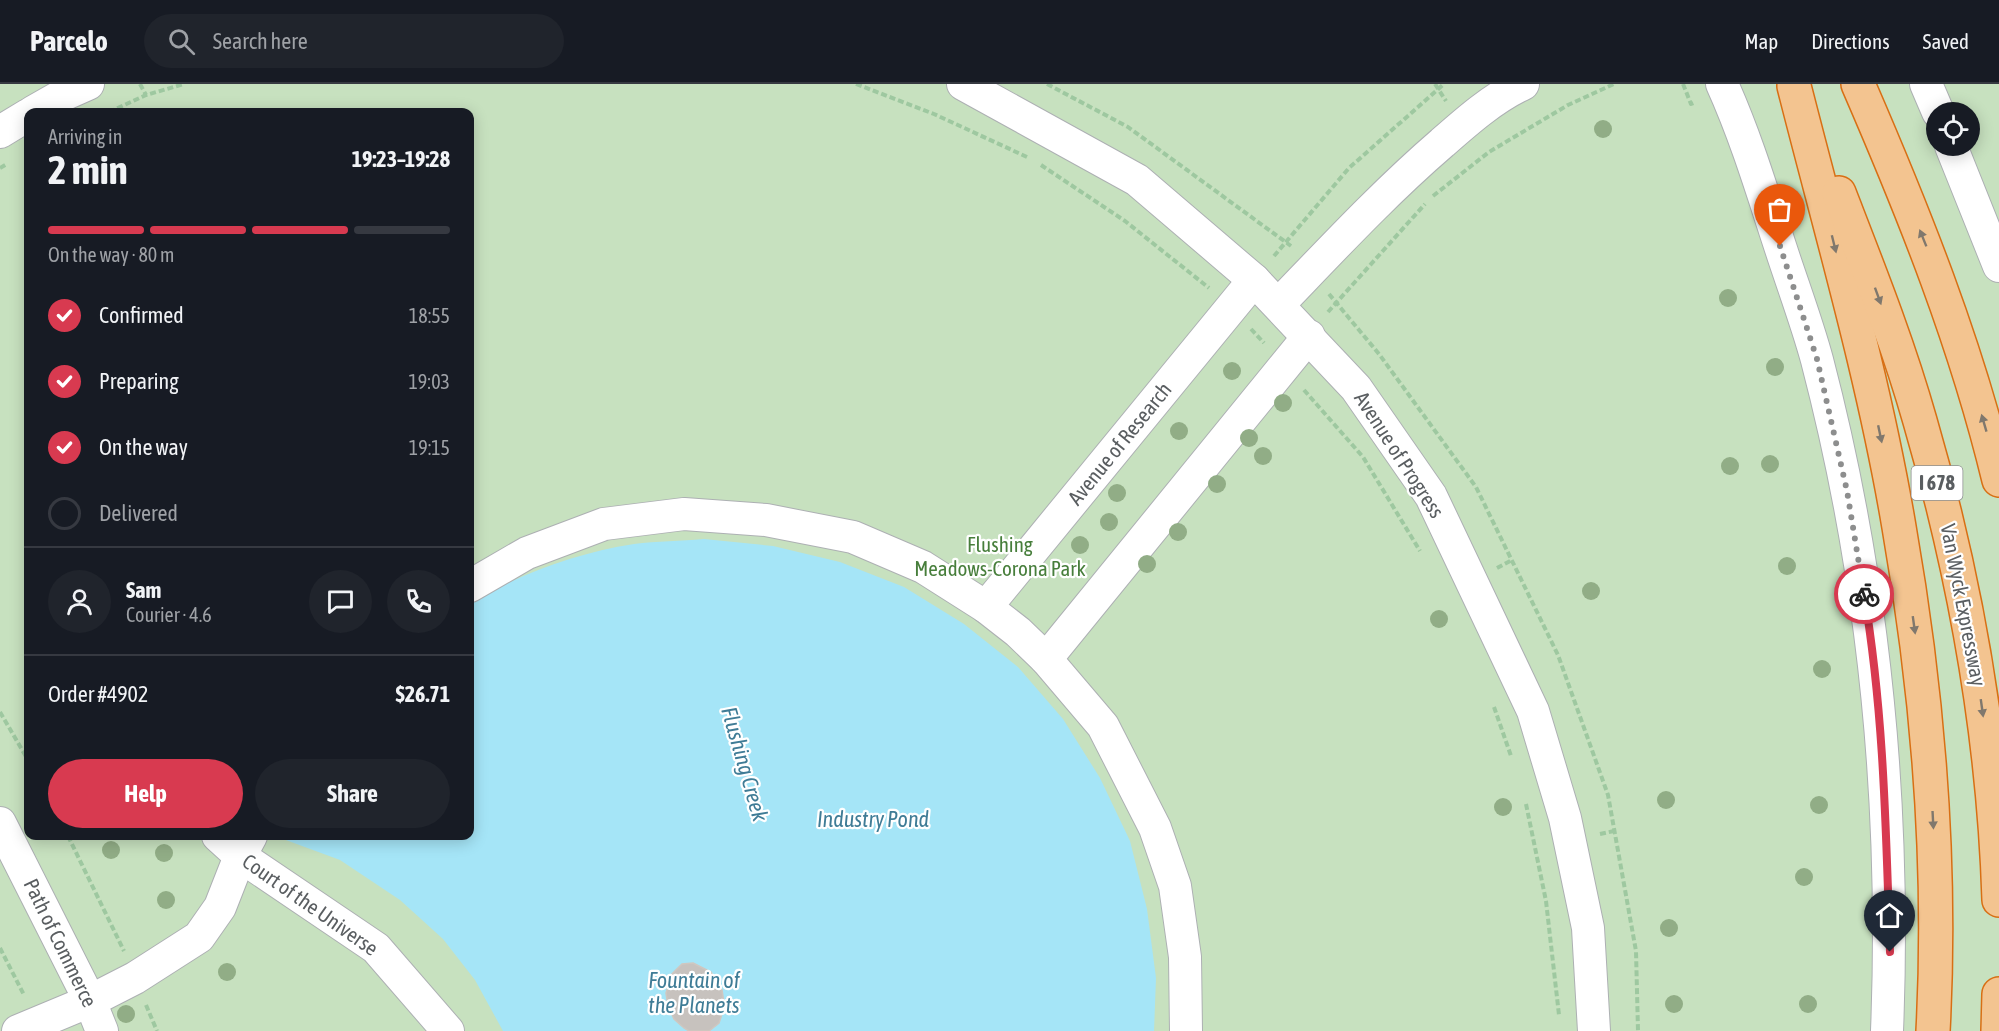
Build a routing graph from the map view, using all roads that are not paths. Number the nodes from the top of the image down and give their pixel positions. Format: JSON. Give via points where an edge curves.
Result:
{"nodes":[{"id":1,"x":88,"y":84,"type":"edge"},
{"id":2,"x":963,"y":84,"type":"edge"},
{"id":3,"x":1523,"y":84,"type":"edge"},
{"id":4,"x":1722,"y":84,"type":"edge"},
{"id":5,"x":1858,"y":84,"type":"edge"},
{"id":6,"x":1926,"y":84,"type":"edge"},
{"id":7,"x":1793,"y":85,"type":"edge"},
{"id":8,"x":1934,"y":102,"type":"edge"},
{"id":9,"x":40,"y":108,"type":"edge"},
{"id":10,"x":24,"y":117,"type":"edge"},
{"id":11,"x":0,"y":132,"type":"edge"},
{"id":12,"x":1956,"y":156,"type":"edge"},
{"id":13,"x":1999,"y":266,"type":"edge"},
{"id":14,"x":1254,"y":280,"type":"junction"},
{"id":15,"x":1279,"y":304,"type":"junction"},
{"id":16,"x":1309,"y":336,"type":"junction"},
{"id":17,"x":1999,"y":480,"type":"edge"},
{"id":18,"x":474,"y":584,"type":"edge"},
{"id":19,"x":986,"y":607,"type":"junction"},
{"id":20,"x":1046,"y":659,"type":"junction"},
{"id":21,"x":0,"y":823,"type":"edge"},
{"id":22,"x":229,"y":840,"type":"edge"},
{"id":23,"x":246,"y":846,"type":"edge"},
{"id":24,"x":1999,"y":900,"type":"edge"},
{"id":25,"x":1999,"y":994,"type":"edge"},
{"id":26,"x":90,"y":1001,"type":"junction"},
{"id":27,"x":28,"y":1027,"type":"edge"},
{"id":28,"x":102,"y":1031,"type":"edge"},
{"id":29,"x":448,"y":1031,"type":"edge"},
{"id":30,"x":1186,"y":1031,"type":"edge"},
{"id":31,"x":1594,"y":1031,"type":"edge"},
{"id":32,"x":1887,"y":1031,"type":"edge"},
{"id":33,"x":1933,"y":1031,"type":"edge"},
{"id":34,"x":1998,"y":1031,"type":"edge"}],
"edges":[{"from":1,"to":9,"type":"street"},
{"from":2,"to":14,"type":"street","name":"Avenue of Progress","via":[[1137,180]]},
{"from":3,"to":15,"type":"street","via":[[1509,90],[1430,154],[1372,207]]},
{"from":4,"to":32,"type":"street","via":[[1758,178],[1817,359],[1847,491],[1872,644],[1885,795],[1890,952]]},
{"from":17,"to":5,"type":"highway","one_way":true,"via":[[1972,380],[1932,261]]},
{"from":6,"to":8,"type":"street"},
{"from":7,"to":24,"type":"highway","name":"Van Wyck Expressway","number":"I 678","one_way":true,"via":[[1885,314],[1946,514],[1982,711],[1995,812]]},
{"from":7,"to":33,"type":"highway","one_way":true,"via":[[1879,428],[1914,623],[1932,815]]},
{"from":10,"to":11,"type":"street"},
{"from":12,"to":13,"type":"street"},
{"from":14,"to":15,"type":"street","name":"Avenue of Progress"},
{"from":14,"to":19,"type":"street","name":"Avenue of Research"},
{"from":15,"to":16,"type":"street","name":"Avenue of Progress"},
{"from":16,"to":20,"type":"street"},
{"from":16,"to":31,"type":"street","name":"Avenue of Progress","via":[[1356,388],[1431,496],[1533,711],[1565,818],[1588,928]]},
{"from":18,"to":19,"type":"street","via":[[527,553],[604,524],[684,514],[766,520],[853,537],[923,567]]},
{"from":19,"to":20,"type":"street"},
{"from":20,"to":30,"type":"street","via":[[1103,726],[1155,828],[1175,886],[1185,957]]},
{"from":21,"to":26,"type":"street","name":"Path of Commerce"},
{"from":22,"to":23,"type":"street","name":"Court of the Universe"},
{"from":23,"to":26,"type":"street","via":[[220,907],[199,937]]},
{"from":23,"to":29,"type":"street","name":"Court of the Universe","via":[[376,948]]},
{"from":25,"to":34,"type":"highway"},
{"from":26,"to":27,"type":"street"},
{"from":26,"to":28,"type":"street","name":"Path of Commerce"}]}
